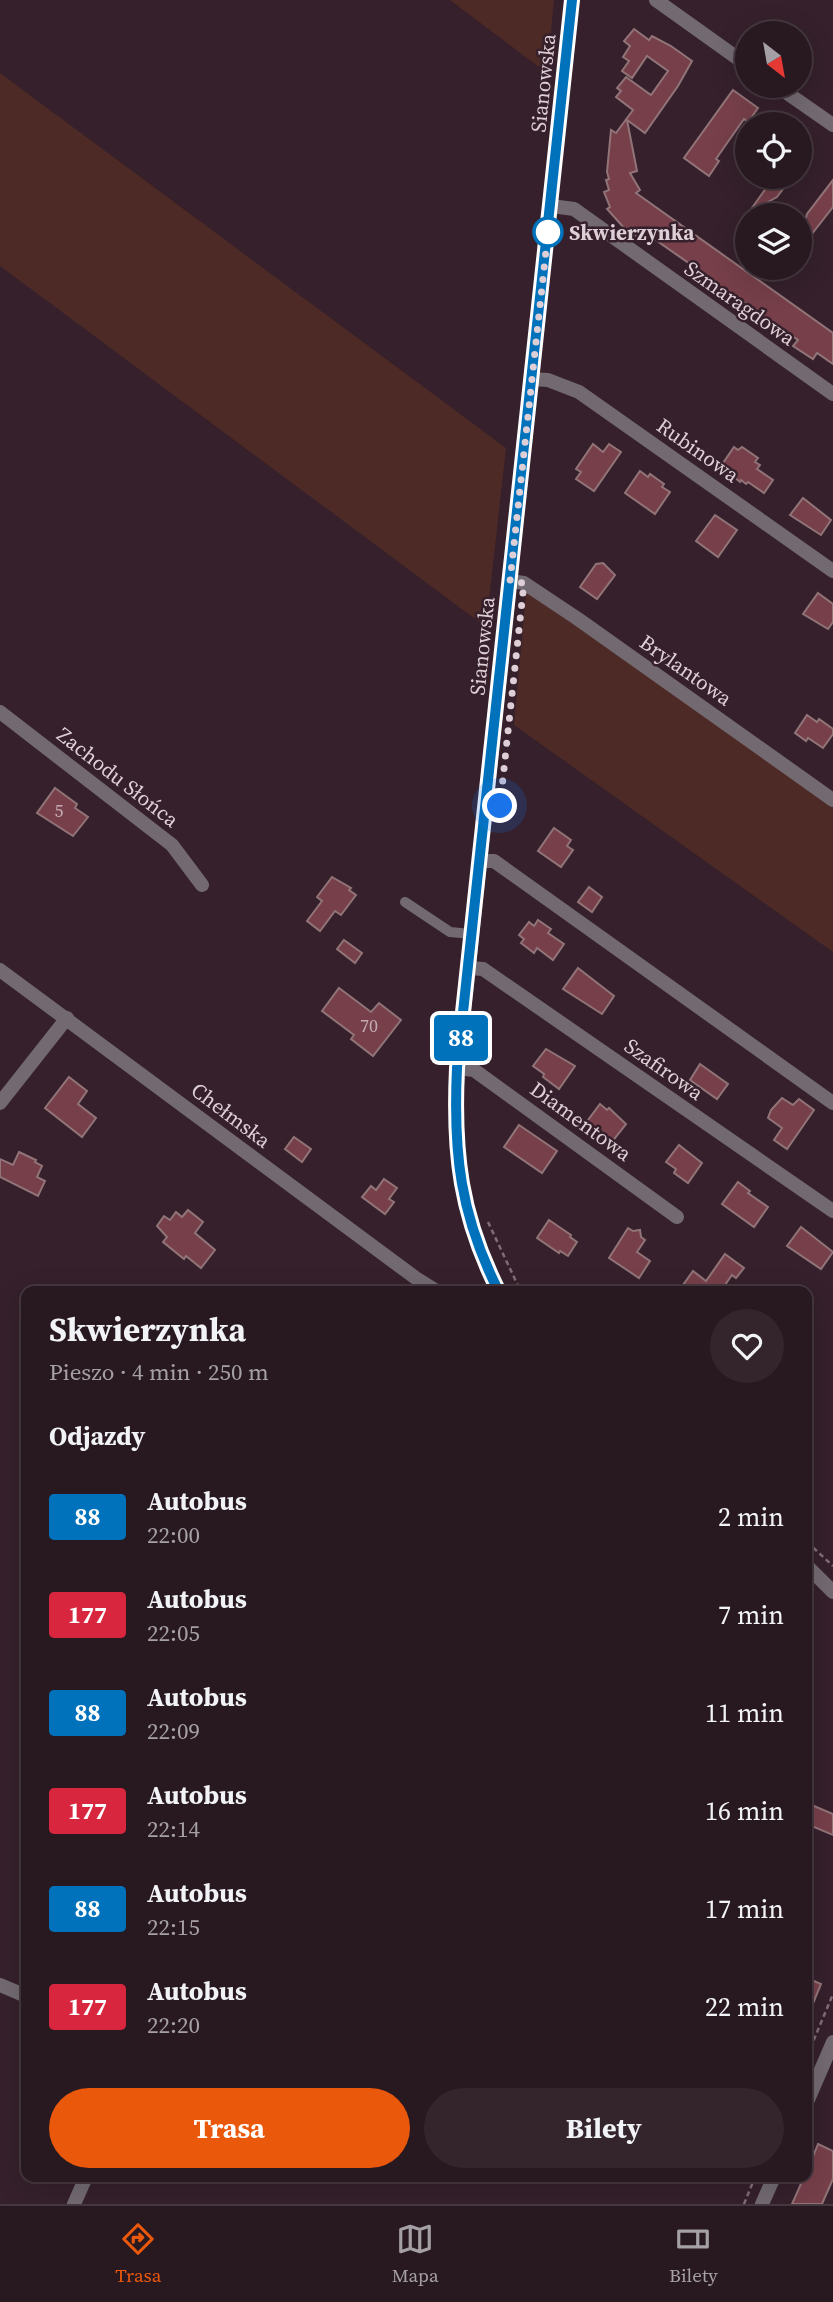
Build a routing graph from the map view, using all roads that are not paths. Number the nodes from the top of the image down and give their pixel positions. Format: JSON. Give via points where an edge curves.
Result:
{"nodes":[{"id":1,"x":572,"y":0,"type":"edge"},
{"id":2,"x":656,"y":0,"type":"edge"},
{"id":3,"x":735,"y":56,"type":"edge"},
{"id":4,"x":794,"y":98,"type":"edge"},
{"id":5,"x":833,"y":125,"type":"edge"},
{"id":6,"x":551,"y":206,"type":"junction"},
{"id":7,"x":532,"y":379,"type":"junction"},
{"id":8,"x":833,"y":394,"type":"edge"},
{"id":9,"x":833,"y":571,"type":"edge"},
{"id":10,"x":510,"y":581,"type":"junction"},
{"id":11,"x":0,"y":712,"type":"edge"},
{"id":12,"x":833,"y":800,"type":"edge"},
{"id":13,"x":479,"y":861,"type":"junction"},
{"id":14,"x":202,"y":885,"type":"dead end"},
{"id":15,"x":405,"y":902,"type":"dead end"},
{"id":16,"x":471,"y":934,"type":"junction"},
{"id":17,"x":467,"y":968,"type":"junction"},
{"id":18,"x":0,"y":970,"type":"edge"},
{"id":19,"x":67,"y":1018,"type":"junction"},
{"id":20,"x":457,"y":1068,"type":"junction"},
{"id":21,"x":0,"y":1103,"type":"edge"},
{"id":22,"x":833,"y":1103,"type":"edge"},
{"id":23,"x":833,"y":1211,"type":"edge"},
{"id":24,"x":677,"y":1217,"type":"dead end"},
{"id":25,"x":428,"y":1286,"type":"edge"},
{"id":26,"x":496,"y":1286,"type":"edge"},
{"id":27,"x":812,"y":1571,"type":"edge"},
{"id":28,"x":833,"y":1592,"type":"edge"},
{"id":29,"x":0,"y":1985,"type":"edge"},
{"id":30,"x":21,"y":1994,"type":"edge"},
{"id":31,"x":833,"y":2042,"type":"edge"},
{"id":32,"x":812,"y":2090,"type":"edge"},
{"id":33,"x":84,"y":2182,"type":"edge"},
{"id":34,"x":772,"y":2182,"type":"edge"},
{"id":35,"x":74,"y":2204,"type":"edge"},
{"id":36,"x":762,"y":2204,"type":"edge"}],
"edges":[{"from":1,"to":6,"type":"street","name":"Sianowska"},
{"from":2,"to":3,"type":"street"},
{"from":4,"to":5,"type":"street"},
{"from":6,"to":7,"type":"street","name":"Sianowska"},
{"from":6,"to":8,"type":"street","name":"Szmaragdowa","via":[[574,209]]},
{"from":7,"to":9,"type":"street","name":"Rubinowa","via":[[579,392]]},
{"from":7,"to":10,"type":"street","name":"Sianowska"},
{"from":10,"to":12,"type":"street","name":"Brylantowa","via":[[524,583],[578,618]]},
{"from":10,"to":13,"type":"street","name":"Sianowska"},
{"from":11,"to":14,"type":"street","name":"Zachodu Słońca","via":[[172,845]]},
{"from":13,"to":16,"type":"street","name":"Sianowska"},
{"from":13,"to":22,"type":"street","via":[[494,861]]},
{"from":15,"to":16,"type":"lane","via":[[450,932]]},
{"from":16,"to":17,"type":"street","name":"Sianowska"},
{"from":17,"to":20,"type":"street","name":"Sianowska"},
{"from":17,"to":23,"type":"street","name":"Szafirowa","via":[[483,969]]},
{"from":18,"to":19,"type":"street","name":"Chełmska"},
{"from":19,"to":21,"type":"street"},
{"from":19,"to":25,"type":"street","name":"Chełmska"},
{"from":20,"to":24,"type":"street","name":"Diamentowa","via":[[474,1070]]},
{"from":20,"to":26,"type":"street","name":"Sianowska","via":[[455,1110],[467,1213]]},
{"from":27,"to":28,"type":"street"},
{"from":29,"to":30,"type":"street"},
{"from":31,"to":32,"type":"street"},
{"from":33,"to":35,"type":"street"},
{"from":34,"to":36,"type":"street"}]}
